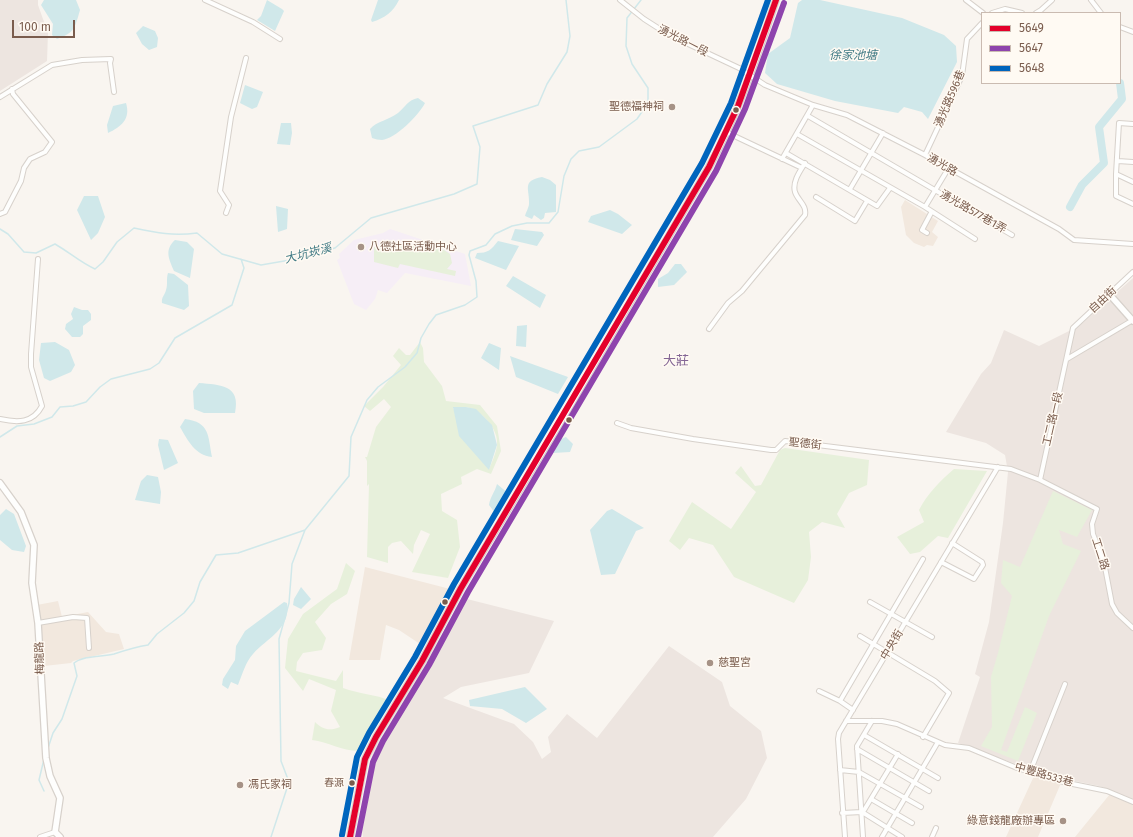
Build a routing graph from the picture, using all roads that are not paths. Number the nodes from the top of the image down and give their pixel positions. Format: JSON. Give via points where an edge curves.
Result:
{"nodes":[{"id":1,"x":205,"y":0,"type":"edge"},
{"id":2,"x":620,"y":0,"type":"edge"},
{"id":3,"x":776,"y":0,"type":"edge"},
{"id":4,"x":966,"y":0,"type":"edge"},
{"id":5,"x":1052,"y":0,"type":"edge"},
{"id":6,"x":1091,"y":0,"type":"edge"},
{"id":7,"x":982,"y":12,"type":"edge"},
{"id":8,"x":995,"y":12,"type":"edge"},
{"id":9,"x":1018,"y":12,"type":"edge"},
{"id":10,"x":1038,"y":12,"type":"edge"},
{"id":11,"x":1100,"y":12,"type":"edge"},
{"id":12,"x":981,"y":24,"type":"edge"},
{"id":13,"x":1121,"y":27,"type":"edge"},
{"id":14,"x":1133,"y":32,"type":"edge"},
{"id":15,"x":280,"y":39,"type":"dead end"},
{"id":16,"x":246,"y":58,"type":"dead end"},
{"id":17,"x":750,"y":76,"type":"junction"},
{"id":18,"x":12,"y":89,"type":"junction"},
{"id":19,"x":114,"y":92,"type":"dead end"},
{"id":20,"x":0,"y":97,"type":"edge"},
{"id":21,"x":814,"y":105,"type":"junction"},
{"id":22,"x":808,"y":116,"type":"junction"},
{"id":23,"x":1133,"y":124,"type":"edge"},
{"id":24,"x":728,"y":133,"type":"junction"},
{"id":25,"x":883,"y":133,"type":"junction"},
{"id":26,"x":797,"y":134,"type":"junction"},
{"id":27,"x":786,"y":153,"type":"junction"},
{"id":28,"x":871,"y":153,"type":"junction"},
{"id":29,"x":925,"y":155,"type":"junction"},
{"id":30,"x":782,"y":159,"type":"junction"},
{"id":31,"x":1118,"y":161,"type":"junction"},
{"id":32,"x":1133,"y":162,"type":"edge"},
{"id":33,"x":805,"y":163,"type":"junction"},
{"id":34,"x":802,"y":168,"type":"junction"},
{"id":35,"x":948,"y":169,"type":"junction"},
{"id":36,"x":860,"y":171,"type":"junction"},
{"id":37,"x":1116,"y":174,"type":"junction"},
{"id":38,"x":1133,"y":182,"type":"edge"},
{"id":39,"x":890,"y":188,"type":"junction"},
{"id":40,"x":850,"y":189,"type":"junction"},
{"id":41,"x":934,"y":190,"type":"junction"},
{"id":42,"x":816,"y":197,"type":"dead end"},
{"id":43,"x":867,"y":201,"type":"junction"},
{"id":44,"x":1133,"y":204,"type":"edge"},
{"id":45,"x":925,"y":207,"type":"junction"},
{"id":46,"x":931,"y":213,"type":"junction"},
{"id":47,"x":0,"y":214,"type":"edge"},
{"id":48,"x":226,"y":214,"type":"dead end"},
{"id":49,"x":927,"y":233,"type":"dead end"},
{"id":50,"x":1012,"y":235,"type":"dead end"},
{"id":51,"x":975,"y":239,"type":"dead end"},
{"id":52,"x":1133,"y":244,"type":"edge"},
{"id":53,"x":38,"y":259,"type":"dead end"},
{"id":54,"x":1133,"y":272,"type":"edge"},
{"id":55,"x":1110,"y":295,"type":"junction"},
{"id":56,"x":1133,"y":320,"type":"edge"},
{"id":57,"x":1073,"y":328,"type":"joint"},
{"id":58,"x":710,"y":329,"type":"dead end"},
{"id":59,"x":1067,"y":359,"type":"junction"},
{"id":60,"x":1,"y":420,"type":"edge"},
{"id":61,"x":617,"y":423,"type":"dead end"},
{"id":62,"x":998,"y":467,"type":"junction"},
{"id":63,"x":1040,"y":480,"type":"junction"},
{"id":64,"x":0,"y":483,"type":"edge"},
{"id":65,"x":952,"y":543,"type":"junction"},
{"id":66,"x":922,"y":559,"type":"dead end"},
{"id":67,"x":941,"y":562,"type":"junction"},
{"id":68,"x":870,"y":602,"type":"dead end"},
{"id":69,"x":892,"y":613,"type":"junction"},
{"id":70,"x":906,"y":621,"type":"junction"},
{"id":71,"x":38,"y":623,"type":"junction"},
{"id":72,"x":1133,"y":628,"type":"edge"},
{"id":73,"x":860,"y":636,"type":"dead end"},
{"id":74,"x":932,"y":637,"type":"dead end"},
{"id":75,"x":873,"y":644,"type":"junction"},
{"id":76,"x":89,"y":648,"type":"dead end"},
{"id":77,"x":887,"y":653,"type":"junction"},
{"id":78,"x":1066,"y":684,"type":"dead end"},
{"id":79,"x":819,"y":691,"type":"dead end"},
{"id":80,"x":840,"y":701,"type":"junction"},
{"id":81,"x":853,"y":710,"type":"junction"},
{"id":82,"x":846,"y":721,"type":"junction"},
{"id":83,"x":872,"y":721,"type":"junction"},
{"id":84,"x":864,"y":735,"type":"junction"},
{"id":85,"x":923,"y":737,"type":"junction"},
{"id":86,"x":938,"y":742,"type":"junction"},
{"id":87,"x":857,"y":749,"type":"junction"},
{"id":88,"x":898,"y":754,"type":"junction"},
{"id":89,"x":890,"y":768,"type":"junction"},
{"id":90,"x":922,"y":768,"type":"junction"},
{"id":91,"x":840,"y":770,"type":"junction"},
{"id":92,"x":859,"y":772,"type":"junction"},
{"id":93,"x":1030,"y":772,"type":"junction"},
{"id":94,"x":938,"y":778,"type":"dead end"},
{"id":95,"x":914,"y":782,"type":"junction"},
{"id":96,"x":880,"y":784,"type":"junction"},
{"id":97,"x":929,"y":791,"type":"dead end"},
{"id":98,"x":905,"y":798,"type":"junction"},
{"id":99,"x":871,"y":799,"type":"junction"},
{"id":100,"x":1133,"y":802,"type":"edge"},
{"id":101,"x":921,"y":807,"type":"dead end"},
{"id":102,"x":862,"y":812,"type":"junction"},
{"id":103,"x":842,"y":813,"type":"junction"},
{"id":104,"x":896,"y":813,"type":"junction"},
{"id":105,"x":912,"y":823,"type":"dead end"},
{"id":106,"x":887,"y":828,"type":"junction"},
{"id":107,"x":936,"y":828,"type":"dead end"},
{"id":108,"x":55,"y":832,"type":"junction"},
{"id":109,"x":40,"y":837,"type":"edge"},
{"id":110,"x":60,"y":837,"type":"edge"},
{"id":111,"x":350,"y":837,"type":"edge"},
{"id":112,"x":845,"y":837,"type":"edge"},
{"id":113,"x":864,"y":837,"type":"edge"},
{"id":114,"x":882,"y":837,"type":"edge"},
{"id":115,"x":902,"y":837,"type":"edge"},
{"id":116,"x":932,"y":837,"type":"edge"}],
"edges":[{"from":1,"to":15,"type":"street","via":[[253,22]]},
{"from":2,"to":17,"type":"street","name":"湧光路一段","via":[[669,35],[739,68]]},
{"from":3,"to":17,"type":"street"},
{"from":4,"to":7,"type":"street"},
{"from":5,"to":10,"type":"street"},
{"from":6,"to":11,"type":"street"},
{"from":8,"to":9,"type":"street","via":[[1005,9]]},
{"from":12,"to":29,"type":"street","name":"湧光路596巷","via":[[967,39],[962,76]]},
{"from":13,"to":14,"type":"street"},
{"from":16,"to":48,"type":"street","via":[[231,117],[220,191],[229,205]]},
{"from":17,"to":21,"type":"street","name":"湧光路","via":[[765,85]]},
{"from":17,"to":24,"type":"street"},
{"from":18,"to":19,"type":"street","via":[[52,65],[112,59],[110,63]]},
{"from":18,"to":20,"type":"street"},
{"from":18,"to":47,"type":"street","via":[[13,94],[52,142],[45,152],[30,159],[5,212]]},
{"from":21,"to":22,"type":"street"},
{"from":21,"to":25,"type":"street","name":"湧光路","via":[[847,115]]},
{"from":22,"to":26,"type":"street"},
{"from":22,"to":28,"type":"street","name":"湧光路577巷1弄"},
{"from":23,"to":31,"type":"street","via":[[1119,123]]},
{"from":24,"to":30,"type":"street"},
{"from":24,"to":111,"type":"street","via":[[376,738],[365,759]]},
{"from":25,"to":28,"type":"street"},
{"from":25,"to":29,"type":"street","name":"湧光路"},
{"from":26,"to":27,"type":"street"},
{"from":26,"to":36,"type":"street"},
{"from":27,"to":30,"type":"street"},
{"from":27,"to":33,"type":"street"},
{"from":28,"to":36,"type":"street"},
{"from":28,"to":41,"type":"street","name":"湧光路577巷1弄"},
{"from":29,"to":35,"type":"street","name":"湧光路"},
{"from":30,"to":34,"type":"street"},
{"from":31,"to":32,"type":"street"},
{"from":31,"to":37,"type":"street"},
{"from":33,"to":34,"type":"street"},
{"from":33,"to":40,"type":"street"},
{"from":34,"to":58,"type":"street","via":[[795,181],[795,192],[805,207],[805,215],[742,291],[728,303]]},
{"from":35,"to":41,"type":"street"},
{"from":35,"to":52,"type":"street","name":"湧光路","via":[[1059,229],[1074,240]]},
{"from":36,"to":39,"type":"street"},
{"from":36,"to":40,"type":"street"},
{"from":37,"to":38,"type":"street"},
{"from":37,"to":44,"type":"street","via":[[1116,196]]},
{"from":39,"to":43,"type":"street","via":[[877,206]]},
{"from":39,"to":45,"type":"street"},
{"from":40,"to":43,"type":"street"},
{"from":41,"to":45,"type":"street"},
{"from":41,"to":50,"type":"street","name":"湧光路577巷1弄"},
{"from":42,"to":43,"type":"street","via":[[856,221]]},
{"from":45,"to":46,"type":"street"},
{"from":46,"to":49,"type":"street","via":[[922,230]]},
{"from":46,"to":51,"type":"street"},
{"from":53,"to":60,"type":"street","via":[[31,367],[42,406],[30,420]]},
{"from":54,"to":55,"type":"street","name":"自由街"},
{"from":55,"to":56,"type":"street"},
{"from":55,"to":57,"type":"street","name":"自由街"},
{"from":56,"to":59,"type":"street"},
{"from":57,"to":59,"type":"street","name":"工二路一段"},
{"from":59,"to":63,"type":"street","name":"工二路一段"},
{"from":61,"to":62,"type":"street","name":"聖德街","via":[[631,428],[693,439],[771,450],[776,450],[785,441]]},
{"from":62,"to":63,"type":"street","name":"工二路"},
{"from":62,"to":65,"type":"street","name":"中央街"},
{"from":63,"to":72,"type":"street","name":"工二路","via":[[1097,509],[1092,524],[1093,534],[1107,575],[1112,604],[1117,613]]},
{"from":64,"to":71,"type":"street","name":"梅龍路","via":[[21,512],[34,545],[32,583]]},
{"from":65,"to":67,"type":"street","name":"中央街"},
{"from":65,"to":67,"type":"street","via":[[983,565],[974,579]]},
{"from":66,"to":69,"type":"street"},
{"from":67,"to":70,"type":"street","name":"中央街"},
{"from":68,"to":69,"type":"street"},
{"from":69,"to":70,"type":"street"},
{"from":69,"to":75,"type":"street"},
{"from":70,"to":74,"type":"street"},
{"from":70,"to":77,"type":"street","name":"中央街"},
{"from":71,"to":76,"type":"street","via":[[73,617],[87,618]]},
{"from":71,"to":108,"type":"street","name":"梅龍路","via":[[46,758],[50,776],[60,798]]},
{"from":73,"to":75,"type":"street"},
{"from":75,"to":77,"type":"street"},
{"from":75,"to":80,"type":"street"},
{"from":77,"to":81,"type":"street","name":"中央街"},
{"from":77,"to":85,"type":"street","via":[[935,681],[949,693]]},
{"from":78,"to":93,"type":"street"},
{"from":79,"to":80,"type":"street"},
{"from":80,"to":81,"type":"street"},
{"from":81,"to":82,"type":"street","name":"中央街"},
{"from":82,"to":83,"type":"street","name":"中豐路533巷"},
{"from":82,"to":91,"type":"street","name":"中央街","via":[[838,739]]},
{"from":83,"to":84,"type":"street"},
{"from":83,"to":85,"type":"street","name":"中豐路533巷","via":[[896,724]]},
{"from":84,"to":87,"type":"street"},
{"from":84,"to":88,"type":"street"},
{"from":85,"to":86,"type":"street","name":"中豐路533巷"},
{"from":86,"to":90,"type":"street"},
{"from":86,"to":93,"type":"street","name":"中豐路533巷","via":[[969,748]]},
{"from":87,"to":89,"type":"street"},
{"from":87,"to":92,"type":"street"},
{"from":88,"to":89,"type":"street"},
{"from":88,"to":90,"type":"street"},
{"from":89,"to":95,"type":"street"},
{"from":89,"to":96,"type":"street"},
{"from":90,"to":94,"type":"street"},
{"from":90,"to":95,"type":"street"},
{"from":91,"to":92,"type":"street"},
{"from":91,"to":103,"type":"street","name":"中央街"},
{"from":92,"to":96,"type":"street"},
{"from":92,"to":102,"type":"street"},
{"from":93,"to":100,"type":"street","name":"中豐路533巷","via":[[1107,791]]},
{"from":95,"to":97,"type":"street"},
{"from":95,"to":98,"type":"street"},
{"from":96,"to":98,"type":"street"},
{"from":96,"to":99,"type":"street"},
{"from":98,"to":101,"type":"street"},
{"from":98,"to":104,"type":"street"},
{"from":99,"to":102,"type":"street"},
{"from":99,"to":104,"type":"street"},
{"from":102,"to":103,"type":"street"},
{"from":102,"to":106,"type":"street"},
{"from":102,"to":113,"type":"street"},
{"from":103,"to":112,"type":"street","name":"中央街"},
{"from":104,"to":105,"type":"street"},
{"from":104,"to":106,"type":"street"},
{"from":106,"to":114,"type":"street"},
{"from":106,"to":115,"type":"street"},
{"from":107,"to":116,"type":"street"},
{"from":108,"to":109,"type":"street"},
{"from":108,"to":110,"type":"street"}]}
